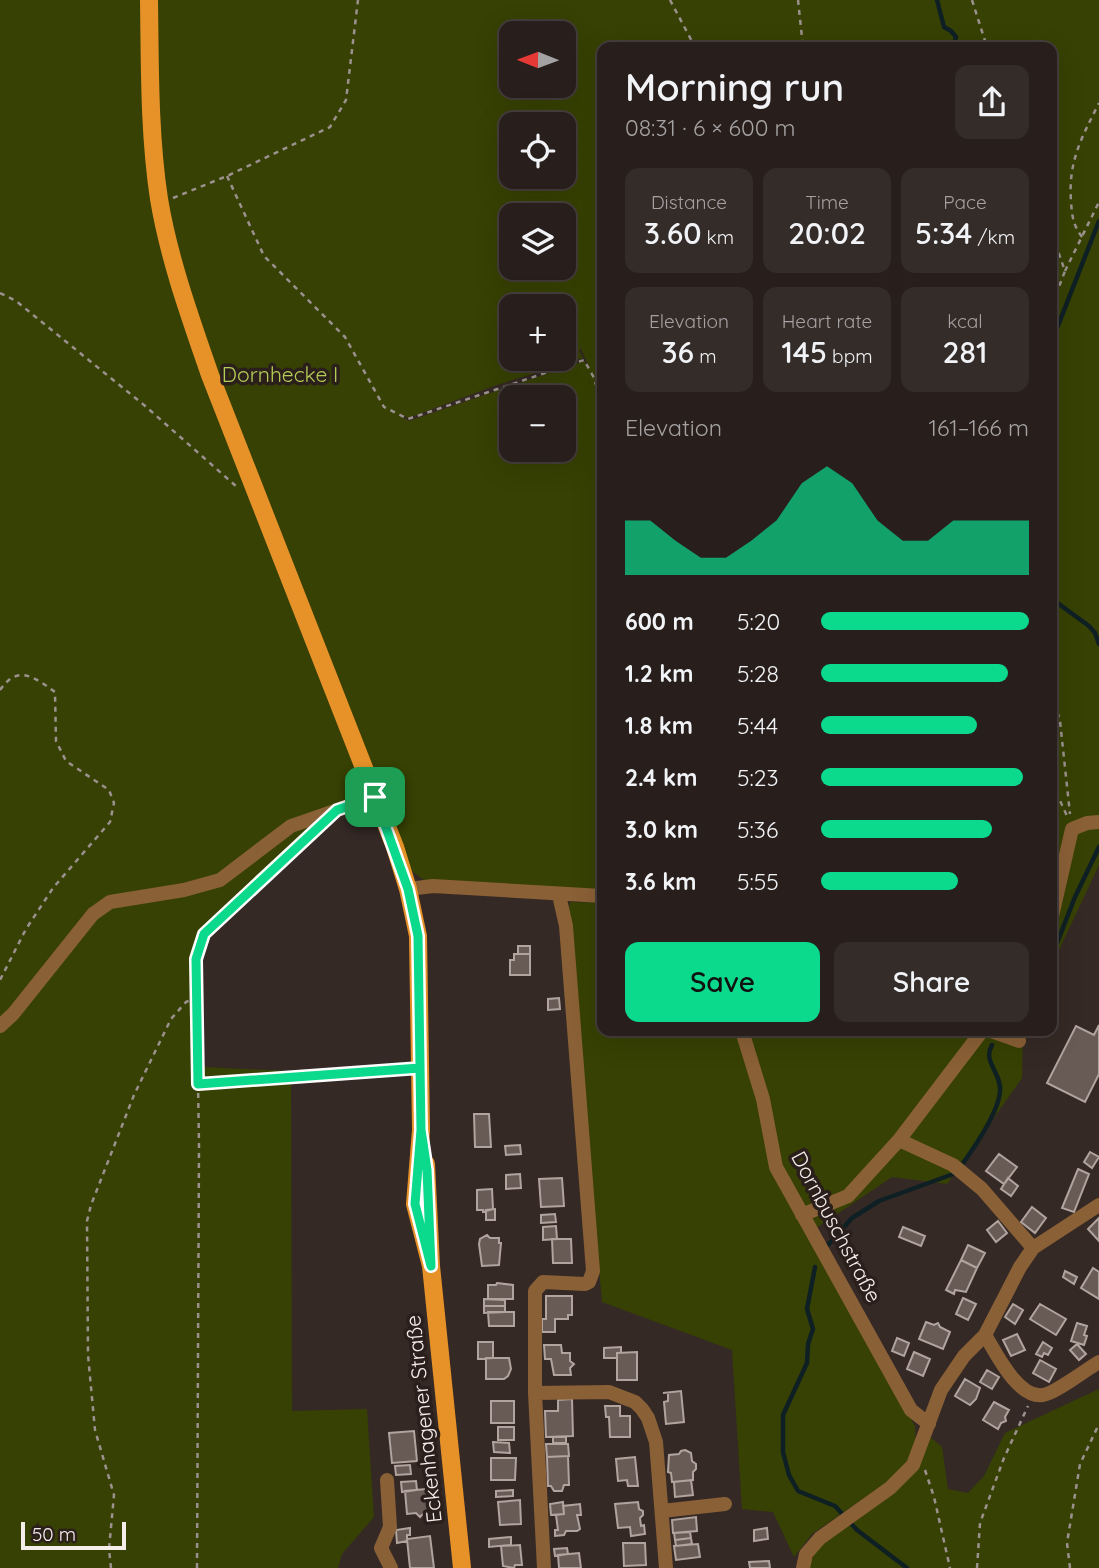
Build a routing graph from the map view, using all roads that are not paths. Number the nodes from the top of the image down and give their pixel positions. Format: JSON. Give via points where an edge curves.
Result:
{"nodes":[{"id":1,"x":149,"y":0,"type":"edge"},
{"id":2,"x":375,"y":797,"type":"junction"},
{"id":3,"x":1099,"y":822,"type":"edge"},
{"id":4,"x":408,"y":889,"type":"junction"},
{"id":5,"x":1057,"y":894,"type":"edge"},
{"id":6,"x":559,"y":895,"type":"junction"},
{"id":7,"x":597,"y":896,"type":"edge"},
{"id":8,"x":0,"y":1026,"type":"edge"},
{"id":9,"x":744,"y":1036,"type":"edge"},
{"id":10,"x":978,"y":1036,"type":"edge"},
{"id":11,"x":1005,"y":1036,"type":"edge"},
{"id":12,"x":1019,"y":1041,"type":"dead end"},
{"id":13,"x":899,"y":1140,"type":"junction"},
{"id":14,"x":1099,"y":1205,"type":"edge"},
{"id":15,"x":803,"y":1215,"type":"junction"},
{"id":16,"x":1033,"y":1248,"type":"junction"},
{"id":17,"x":985,"y":1335,"type":"junction"},
{"id":18,"x":1099,"y":1362,"type":"edge"},
{"id":19,"x":536,"y":1393,"type":"junction"},
{"id":20,"x":929,"y":1424,"type":"junction"},
{"id":21,"x":387,"y":1480,"type":"dead end"},
{"id":22,"x":725,"y":1504,"type":"dead end"},
{"id":23,"x":662,"y":1511,"type":"junction"},
{"id":24,"x":391,"y":1568,"type":"edge"},
{"id":25,"x":462,"y":1568,"type":"edge"},
{"id":26,"x":544,"y":1568,"type":"edge"},
{"id":27,"x":666,"y":1568,"type":"edge"},
{"id":28,"x":803,"y":1568,"type":"edge"}],
"edges":[{"from":1,"to":2,"type":"main road","name":"Eckenhagener Straße","via":[[152,137],[169,248],[210,375]]},
{"from":2,"to":4,"type":"main road","name":"Eckenhagener Straße"},
{"from":2,"to":8,"type":"street","via":[[291,826],[220,880],[110,902],[93,914]]},
{"from":3,"to":5,"type":"street","via":[[1072,829]]},
{"from":4,"to":6,"type":"street","via":[[433,886]]},
{"from":4,"to":25,"type":"main road","name":"Eckenhagener Straße","via":[[418,936],[421,1130],[415,1204],[431,1266]]},
{"from":6,"to":7,"type":"street"},
{"from":6,"to":19,"type":"street","via":[[566,926],[593,1271],[585,1284],[543,1282],[536,1288]]},
{"from":9,"to":15,"type":"street","name":"Dornbuschstraße","via":[[763,1099],[776,1167]]},
{"from":10,"to":13,"type":"street"},
{"from":11,"to":12,"type":"street"},
{"from":13,"to":15,"type":"street","via":[[848,1196]]},
{"from":13,"to":16,"type":"street","via":[[953,1165],[982,1189]]},
{"from":14,"to":16,"type":"street"},
{"from":15,"to":20,"type":"street","name":"Dornbuschstraße","via":[[911,1410]]},
{"from":16,"to":17,"type":"street"},
{"from":17,"to":18,"type":"street","via":[[1016,1383],[1032,1395],[1044,1395]]},
{"from":17,"to":20,"type":"street","via":[[941,1390]]},
{"from":19,"to":23,"type":"street","via":[[609,1392],[635,1402],[655,1436]]},
{"from":19,"to":26,"type":"street"},
{"from":20,"to":28,"type":"street","via":[[913,1465],[890,1488],[820,1538],[806,1554]]},
{"from":21,"to":24,"type":"street","via":[[390,1527],[381,1548]]},
{"from":22,"to":23,"type":"street"},
{"from":23,"to":27,"type":"street"}]}
